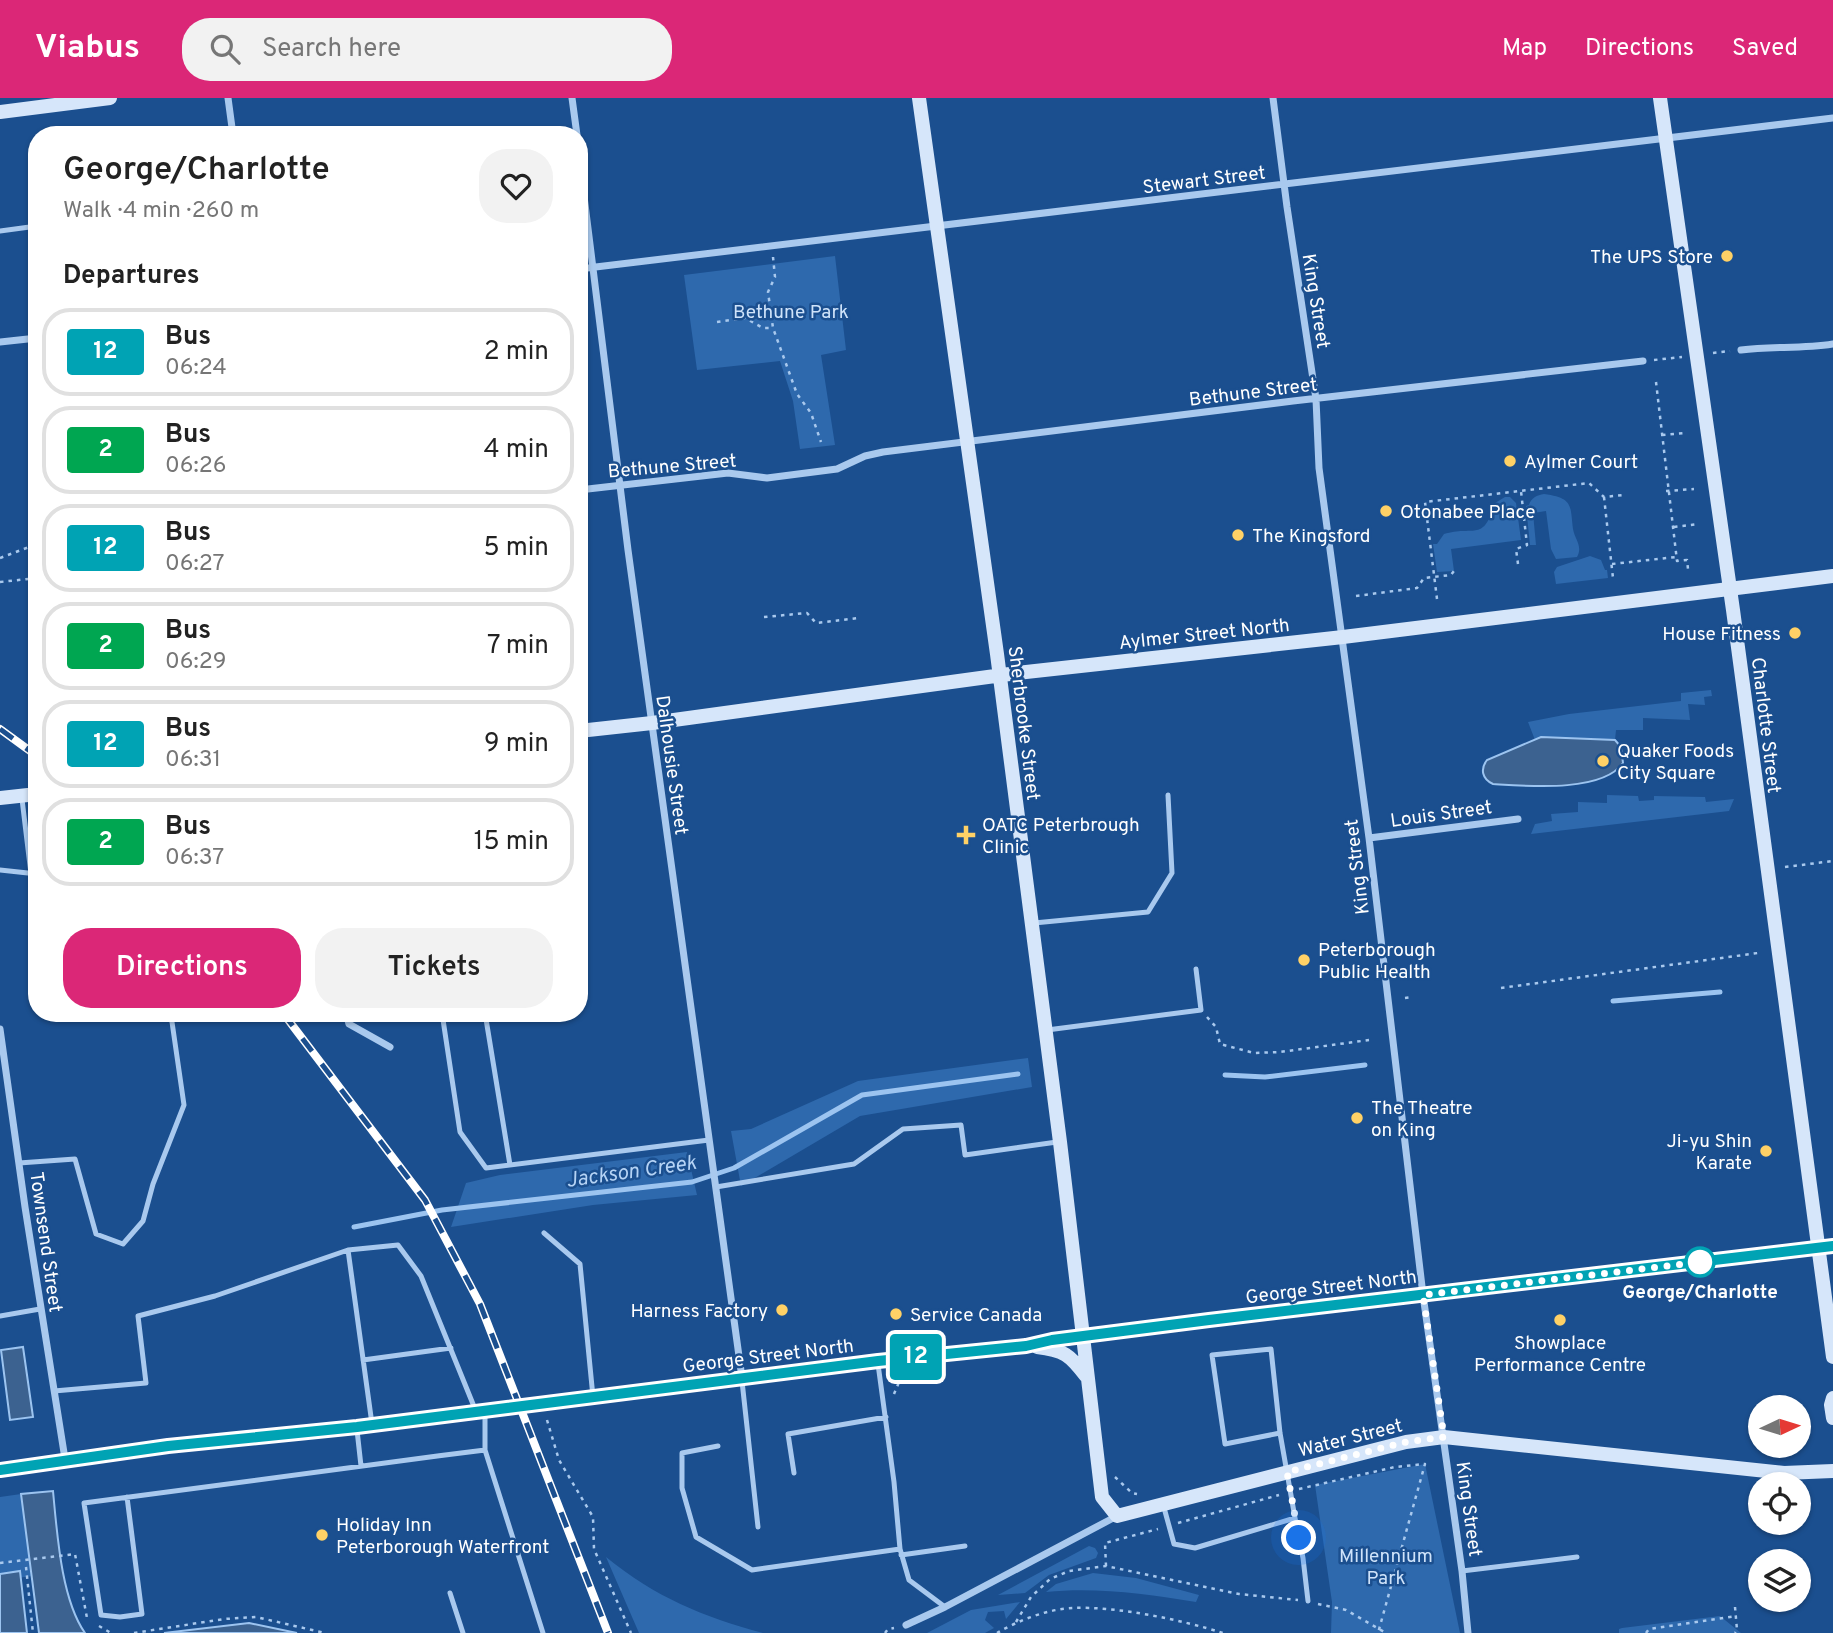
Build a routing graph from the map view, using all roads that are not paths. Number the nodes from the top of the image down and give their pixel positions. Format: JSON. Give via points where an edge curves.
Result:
{"nodes":[{"id":1,"x":110,"y":98,"type":"edge"},
{"id":2,"x":229,"y":98,"type":"edge"},
{"id":3,"x":572,"y":98,"type":"edge"},
{"id":4,"x":919,"y":98,"type":"edge"},
{"id":5,"x":1273,"y":98,"type":"edge"},
{"id":6,"x":1660,"y":98,"type":"edge"},
{"id":7,"x":0,"y":112,"type":"edge"},
{"id":8,"x":1833,"y":118,"type":"edge"},
{"id":9,"x":232,"y":126,"type":"edge"},
{"id":10,"x":576,"y":126,"type":"edge"},
{"id":11,"x":1666,"y":139,"type":"junction"},
{"id":12,"x":1285,"y":186,"type":"junction"},
{"id":13,"x":28,"y":227,"type":"edge"},
{"id":14,"x":588,"y":227,"type":"edge"},
{"id":15,"x":936,"y":227,"type":"junction"},
{"id":16,"x":0,"y":231,"type":"edge"},
{"id":17,"x":593,"y":267,"type":"junction"},
{"id":18,"x":588,"y":268,"type":"edge"},
{"id":19,"x":28,"y":339,"type":"edge"},
{"id":20,"x":0,"y":342,"type":"edge"},
{"id":21,"x":1833,"y":344,"type":"edge"},
{"id":22,"x":1741,"y":350,"type":"dead end"},
{"id":23,"x":1643,"y":361,"type":"road end"},
{"id":24,"x":1316,"y":400,"type":"junction"},
{"id":25,"x":967,"y":443,"type":"junction"},
{"id":26,"x":620,"y":486,"type":"junction"},
{"id":27,"x":588,"y":489,"type":"edge"},
{"id":28,"x":1833,"y":576,"type":"edge"},
{"id":29,"x":1729,"y":587,"type":"junction"},
{"id":30,"x":1343,"y":637,"type":"junction"},
{"id":31,"x":999,"y":675,"type":"junction"},
{"id":32,"x":652,"y":723,"type":"junction"},
{"id":33,"x":588,"y":730,"type":"edge"},
{"id":34,"x":21,"y":795,"type":"junction"},
{"id":35,"x":28,"y":795,"type":"edge"},
{"id":36,"x":1168,"y":795,"type":"dead end"},
{"id":37,"x":0,"y":798,"type":"edge"},
{"id":38,"x":1518,"y":819,"type":"dead end"},
{"id":39,"x":28,"y":838,"type":"edge"},
{"id":40,"x":1369,"y":838,"type":"junction"},
{"id":41,"x":0,"y":870,"type":"edge"},
{"id":42,"x":28,"y":873,"type":"edge"},
{"id":43,"x":1031,"y":923,"type":"junction"},
{"id":44,"x":1195,"y":969,"type":"dead end"},
{"id":45,"x":172,"y":1022,"type":"edge"},
{"id":46,"x":348,"y":1022,"type":"edge"},
{"id":47,"x":443,"y":1022,"type":"edge"},
{"id":48,"x":486,"y":1022,"type":"edge"},
{"id":49,"x":0,"y":1029,"type":"edge"},
{"id":50,"x":1045,"y":1030,"type":"junction"},
{"id":51,"x":390,"y":1047,"type":"dead end"},
{"id":52,"x":709,"y":1140,"type":"junction"},
{"id":53,"x":1059,"y":1142,"type":"junction"},
{"id":54,"x":19,"y":1163,"type":"junction"},
{"id":55,"x":510,"y":1165,"type":"junction"},
{"id":56,"x":716,"y":1189,"type":"junction"},
{"id":57,"x":544,"y":1233,"type":"dead end"},
{"id":58,"x":1833,"y":1246,"type":"edge"},
{"id":59,"x":1818,"y":1248,"type":"junction"},
{"id":60,"x":348,"y":1250,"type":"junction"},
{"id":61,"x":1423,"y":1295,"type":"junction"},
{"id":62,"x":40,"y":1309,"type":"junction"},
{"id":63,"x":0,"y":1316,"type":"edge"},
{"id":64,"x":1082,"y":1336,"type":"junction"},
{"id":65,"x":1026,"y":1346,"type":"junction"},
{"id":66,"x":451,"y":1348,"type":"junction"},
{"id":67,"x":1833,"y":1357,"type":"edge"},
{"id":68,"x":363,"y":1360,"type":"junction"},
{"id":69,"x":878,"y":1361,"type":"junction"},
{"id":70,"x":1087,"y":1376,"type":"junction"},
{"id":71,"x":741,"y":1378,"type":"junction"},
{"id":72,"x":54,"y":1391,"type":"junction"},
{"id":73,"x":593,"y":1397,"type":"junction"},
{"id":74,"x":1833,"y":1398,"type":"edge"},
{"id":75,"x":480,"y":1411,"type":"junction"},
{"id":76,"x":886,"y":1417,"type":"junction"},
{"id":77,"x":1833,"y":1418,"type":"edge"},
{"id":78,"x":373,"y":1425,"type":"junction"},
{"id":79,"x":357,"y":1427,"type":"junction"},
{"id":80,"x":1280,"y":1433,"type":"junction"},
{"id":81,"x":1444,"y":1437,"type":"junction"},
{"id":82,"x":718,"y":1446,"type":"dead end"},
{"id":83,"x":485,"y":1450,"type":"junction"},
{"id":84,"x":65,"y":1459,"type":"junction"},
{"id":85,"x":361,"y":1466,"type":"junction"},
{"id":86,"x":0,"y":1470,"type":"edge"},
{"id":87,"x":1833,"y":1471,"type":"edge"},
{"id":88,"x":1287,"y":1472,"type":"junction"},
{"id":89,"x":794,"y":1473,"type":"dead end"},
{"id":90,"x":127,"y":1497,"type":"junction"},
{"id":91,"x":1163,"y":1504,"type":"junction"},
{"id":92,"x":1117,"y":1516,"type":"junction"},
{"id":93,"x":1295,"y":1518,"type":"junction"},
{"id":94,"x":758,"y":1528,"type":"dead end"},
{"id":95,"x":964,"y":1546,"type":"dead end"},
{"id":96,"x":901,"y":1552,"type":"junction"},
{"id":97,"x":1577,"y":1557,"type":"dead end"},
{"id":98,"x":1462,"y":1571,"type":"junction"},
{"id":99,"x":450,"y":1593,"type":"dead end"},
{"id":100,"x":1308,"y":1601,"type":"road end"},
{"id":101,"x":945,"y":1607,"type":"junction"},
{"id":102,"x":906,"y":1625,"type":"dead end"},
{"id":103,"x":463,"y":1633,"type":"edge"},
{"id":104,"x":544,"y":1633,"type":"edge"},
{"id":105,"x":1468,"y":1633,"type":"edge"}],
"edges":[{"from":1,"to":7,"type":"main road"},
{"from":2,"to":9,"type":"street"},
{"from":3,"to":10,"type":"street"},
{"from":4,"to":15,"type":"main road","name":"Sherbrooke Street"},
{"from":5,"to":12,"type":"street","name":"King Street"},
{"from":6,"to":11,"type":"main road","name":"Charlotte Street"},
{"from":8,"to":11,"type":"street","name":"Stewart Street"},
{"from":11,"to":12,"type":"street","name":"Stewart Street"},
{"from":11,"to":29,"type":"main road","name":"Charlotte Street"},
{"from":12,"to":15,"type":"street","name":"Stewart Street"},
{"from":12,"to":24,"type":"street","name":"King Street"},
{"from":13,"to":16,"type":"lane"},
{"from":14,"to":17,"type":"street","name":"Dalhousie Street"},
{"from":15,"to":17,"type":"street","name":"Stewart Street"},
{"from":15,"to":25,"type":"main road","name":"Sherbrooke Street"},
{"from":17,"to":18,"type":"street","name":"Stewart Street"},
{"from":17,"to":26,"type":"street","name":"Dalhousie Street"},
{"from":19,"to":20,"type":"street"},
{"from":21,"to":22,"type":"street"},
{"from":23,"to":24,"type":"street","name":"Bethune Street"},
{"from":24,"to":25,"type":"street","name":"Bethune Street"},
{"from":24,"to":30,"type":"street","name":"King Street","via":[[1319,468]]},
{"from":25,"to":26,"type":"street","name":"Bethune Street","via":[[883,452],[837,469],[767,478],[728,473]]},
{"from":25,"to":31,"type":"main road","name":"Sherbrooke Street"},
{"from":26,"to":27,"type":"street","name":"Bethune Street"},
{"from":26,"to":32,"type":"street","name":"Dalhousie Street"},
{"from":28,"to":29,"type":"main road","name":"Aylmer Street North"},
{"from":29,"to":30,"type":"main road","name":"Aylmer Street North"},
{"from":29,"to":59,"type":"main road","name":"Charlotte Street"},
{"from":30,"to":31,"type":"main road","name":"Aylmer Street North"},
{"from":30,"to":40,"type":"street","name":"King Street"},
{"from":31,"to":32,"type":"main road","name":"Aylmer Street North"},
{"from":31,"to":43,"type":"main road","name":"Sherbrooke Street"},
{"from":32,"to":33,"type":"main road","name":"Aylmer Street North"},
{"from":32,"to":52,"type":"street","name":"Dalhousie Street"},
{"from":34,"to":35,"type":"main road"},
{"from":34,"to":37,"type":"main road"},
{"from":34,"to":39,"type":"lane"},
{"from":36,"to":43,"type":"lane","via":[[1172,873],[1148,912]]},
{"from":38,"to":40,"type":"street","name":"Louis Street"},
{"from":40,"to":61,"type":"street","name":"King Street"},
{"from":41,"to":42,"type":"lane"},
{"from":43,"to":50,"type":"main road","name":"Sherbrooke Street"},
{"from":44,"to":50,"type":"lane","via":[[1201,1010]]},
{"from":45,"to":54,"type":"lane","via":[[184,1105],[143,1221],[123,1244],[96,1234],[75,1159]]},
{"from":46,"to":51,"type":"street"},
{"from":47,"to":55,"type":"lane","via":[[460,1132],[486,1168]]},
{"from":48,"to":55,"type":"lane"},
{"from":49,"to":54,"type":"street","name":"Townsend Street"},
{"from":50,"to":53,"type":"main road","name":"Sherbrooke Street"},
{"from":52,"to":55,"type":"lane"},
{"from":52,"to":56,"type":"street","name":"Dalhousie Street"},
{"from":53,"to":56,"type":"lane","via":[[965,1155],[961,1125],[903,1129],[854,1164]]},
{"from":53,"to":64,"type":"main road","name":"Sherbrooke Street"},
{"from":54,"to":62,"type":"street","name":"Townsend Street"},
{"from":56,"to":71,"type":"street","name":"Dalhousie Street"},
{"from":57,"to":73,"type":"lane","via":[[580,1265]]},
{"from":58,"to":59,"type":"main road","name":"George Street North"},
{"from":59,"to":61,"type":"main road","name":"George Street North"},
{"from":59,"to":67,"type":"main road","name":"Charlotte Street"},
{"from":60,"to":66,"type":"lane","via":[[397,1245],[421,1276]]},
{"from":60,"to":68,"type":"lane"},
{"from":60,"to":72,"type":"lane","via":[[215,1296],[138,1316],[146,1384]]},
{"from":61,"to":64,"type":"main road","name":"George Street North"},
{"from":61,"to":81,"type":"street","name":"King Street"},
{"from":62,"to":63,"type":"lane"},
{"from":62,"to":72,"type":"street","name":"Townsend Street"},
{"from":64,"to":65,"type":"main road","name":"George Street North"},
{"from":64,"to":70,"type":"main road","name":"Sherbrooke Street"},
{"from":65,"to":69,"type":"main road","name":"George Street North"},
{"from":65,"to":70,"type":"main road","via":[[1070,1356]]},
{"from":66,"to":68,"type":"lane"},
{"from":66,"to":75,"type":"lane"},
{"from":68,"to":78,"type":"lane"},
{"from":69,"to":71,"type":"main road","name":"George Street North"},
{"from":69,"to":76,"type":"lane"},
{"from":70,"to":92,"type":"main road","name":"Sherbrooke Street","via":[[1102,1497]]},
{"from":71,"to":73,"type":"main road","name":"George Street North"},
{"from":71,"to":94,"type":"lane"},
{"from":72,"to":84,"type":"street","name":"Townsend Street"},
{"from":73,"to":75,"type":"main road","name":"George Street North"},
{"from":74,"to":77,"type":"main road"},
{"from":75,"to":78,"type":"main road","name":"George Street North"},
{"from":75,"to":83,"type":"lane"},
{"from":76,"to":89,"type":"lane","via":[[788,1434]]},
{"from":76,"to":96,"type":"lane"},
{"from":78,"to":79,"type":"main road","name":"George Street North"},
{"from":79,"to":84,"type":"main road","name":"George Street North"},
{"from":79,"to":85,"type":"lane"},
{"from":80,"to":80,"type":"lane","via":[[1271,1349],[1212,1356],[1225,1444]]},
{"from":80,"to":88,"type":"lane"},
{"from":81,"to":87,"type":"main road","name":"Water Street","via":[[1784,1473]]},
{"from":81,"to":88,"type":"main road","name":"Water Street"},
{"from":81,"to":98,"type":"street","name":"King Street"},
{"from":82,"to":96,"type":"lane","via":[[682,1453],[682,1488],[696,1537],[752,1570]]},
{"from":83,"to":85,"type":"lane"},
{"from":83,"to":104,"type":"lane"},
{"from":84,"to":86,"type":"main road","name":"George Street North"},
{"from":85,"to":90,"type":"lane"},
{"from":88,"to":91,"type":"main road","name":"Water Street"},
{"from":88,"to":93,"type":"lane"},
{"from":90,"to":90,"type":"lane","via":[[84,1503],[101,1615],[142,1614]]},
{"from":91,"to":92,"type":"main road","name":"Water Street"},
{"from":91,"to":93,"type":"lane","via":[[1174,1544],[1195,1548]]},
{"from":92,"to":101,"type":"street","name":"Water Street"},
{"from":93,"to":100,"type":"lane"},
{"from":95,"to":96,"type":"lane"},
{"from":96,"to":101,"type":"lane","via":[[909,1580]]},
{"from":97,"to":98,"type":"lane"},
{"from":98,"to":105,"type":"street","name":"King Street"},
{"from":99,"to":103,"type":"lane"},
{"from":101,"to":102,"type":"street","name":"Water Street"}]}
